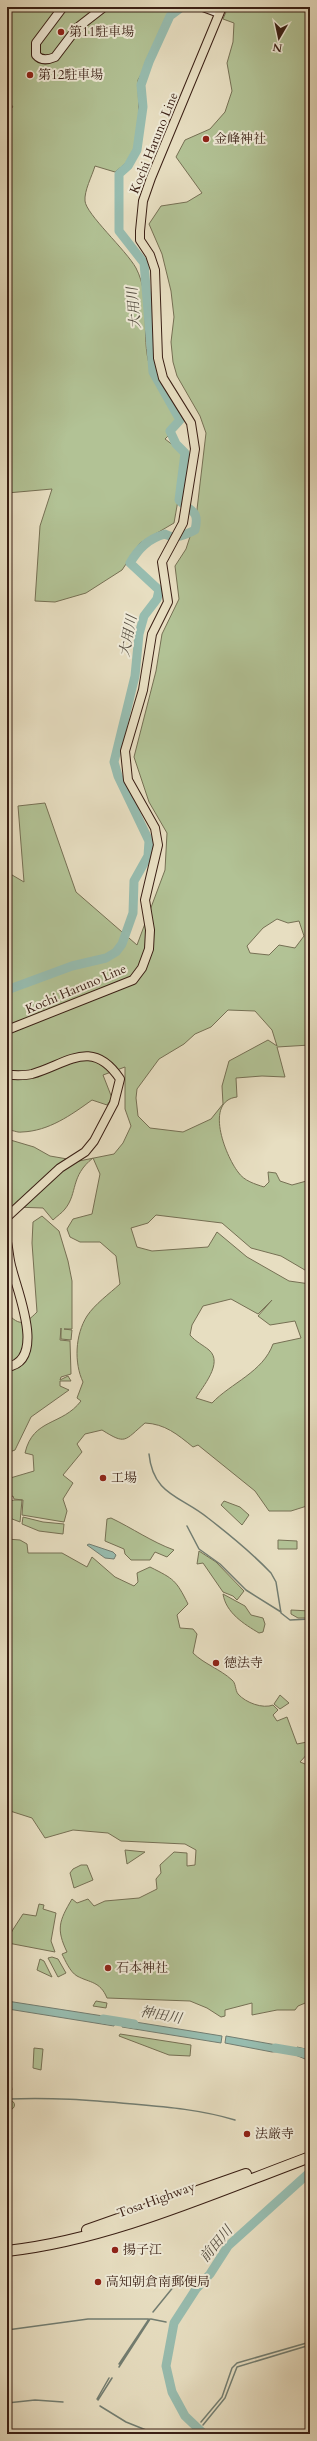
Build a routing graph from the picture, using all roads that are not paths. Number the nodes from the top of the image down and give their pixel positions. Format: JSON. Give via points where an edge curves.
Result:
{"nodes":[{"id":1,"x":63,"y":7,"type":"edge"},
{"id":2,"x":104,"y":7,"type":"edge"},
{"id":3,"x":203,"y":7,"type":"edge"},
{"id":4,"x":220,"y":10,"type":"edge"},
{"id":5,"x":7,"y":1030,"type":"edge"},
{"id":6,"x":7,"y":1075,"type":"edge"},
{"id":7,"x":7,"y":1217,"type":"edge"},
{"id":8,"x":7,"y":1242,"type":"edge"},
{"id":9,"x":7,"y":1367,"type":"edge"},
{"id":10,"x":310,"y":2151,"type":"edge"},
{"id":11,"x":310,"y":2157,"type":"edge"},
{"id":12,"x":7,"y":2245,"type":"edge"},
{"id":13,"x":7,"y":2252,"type":"edge"}],
"edges":[{"from":1,"to":2,"type":"street","via":[[36,43],[36,54],[42,59],[50,60],[55,57],[77,28]]},
{"from":3,"to":4,"type":"street"},
{"from":4,"to":5,"type":"main road","name":"Kochi Haruno Line","via":[[151,178],[143,201],[140,231],[140,240],[150,255],[155,270],[160,369],[169,389],[191,423],[195,457],[186,506],[177,536],[162,562],[168,602],[152,634],[143,690],[125,751],[128,780],[158,837],[157,853],[145,900],[150,930],[147,959],[138,976],[128,983]]},
{"from":6,"to":7,"type":"main road","via":[[30,1075],[81,1055],[105,1062],[120,1078],[114,1103],[94,1141],[85,1152],[60,1168]]},
{"from":8,"to":9,"type":"main road","via":[[27,1325],[24,1356]]},
{"from":10,"to":12,"type":"highway","name":"Tosa Highway","via":[[91,2229]]},
{"from":11,"to":13,"type":"highway","name":"Tosa Highway","via":[[92,2236]]}]}
